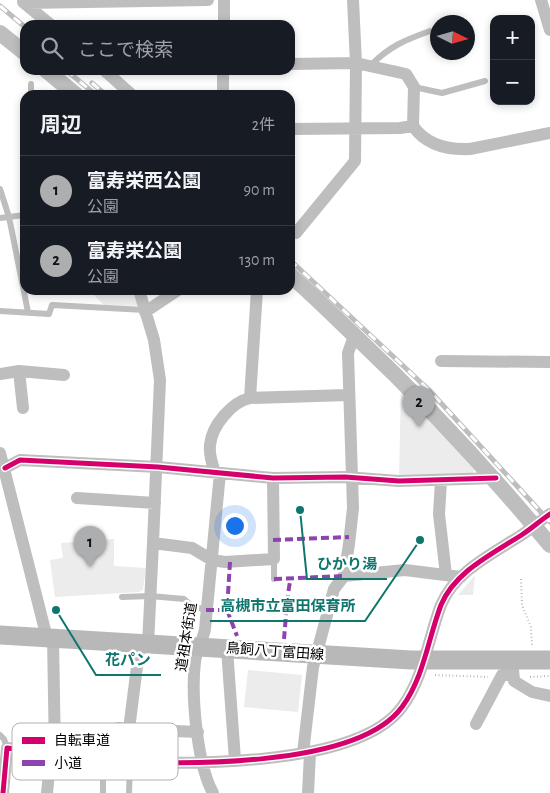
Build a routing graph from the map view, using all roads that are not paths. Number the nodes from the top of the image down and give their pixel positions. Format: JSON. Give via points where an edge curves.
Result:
{"nodes":[{"id":1,"x":98,"y":0,"type":"edge"},
{"id":2,"x":208,"y":0,"type":"edge"},
{"id":3,"x":224,"y":0,"type":"edge"},
{"id":4,"x":354,"y":0,"type":"edge"},
{"id":5,"x":541,"y":0,"type":"edge"},
{"id":6,"x":23,"y":2,"type":"edge"},
{"id":7,"x":45,"y":20,"type":"edge"},
{"id":8,"x":224,"y":20,"type":"edge"},
{"id":9,"x":550,"y":30,"type":"edge"},
{"id":10,"x":430,"y":31,"type":"dead end"},
{"id":11,"x":0,"y":33,"type":"edge"},
{"id":12,"x":20,"y":49,"type":"edge"},
{"id":13,"x":356,"y":63,"type":"junction"},
{"id":14,"x":295,"y":64,"type":"edge"},
{"id":15,"x":371,"y":65,"type":"junction"},
{"id":16,"x":52,"y":75,"type":"edge"},
{"id":17,"x":110,"y":75,"type":"edge"},
{"id":18,"x":223,"y":75,"type":"edge"},
{"id":19,"x":485,"y":81,"type":"dead end"},
{"id":20,"x":30,"y":84,"type":"dead end"},
{"id":21,"x":414,"y":87,"type":"junction"},
{"id":22,"x":31,"y":90,"type":"edge"},
{"id":23,"x":70,"y":90,"type":"edge"},
{"id":24,"x":126,"y":90,"type":"edge"},
{"id":25,"x":223,"y":90,"type":"edge"},
{"id":26,"x":413,"y":126,"type":"junction"},
{"id":27,"x":357,"y":128,"type":"junction"},
{"id":28,"x":295,"y":132,"type":"edge"},
{"id":29,"x":550,"y":133,"type":"edge"},
{"id":30,"x":0,"y":189,"type":"edge"},
{"id":31,"x":20,"y":216,"type":"edge"},
{"id":32,"x":9,"y":217,"type":"junction"},
{"id":33,"x":0,"y":218,"type":"edge"},
{"id":34,"x":295,"y":232,"type":"edge"},
{"id":35,"x":20,"y":272,"type":"edge"},
{"id":36,"x":295,"y":280,"type":"edge"},
{"id":37,"x":25,"y":295,"type":"edge"},
{"id":38,"x":140,"y":295,"type":"edge"},
{"id":39,"x":170,"y":295,"type":"edge"},
{"id":40,"x":257,"y":295,"type":"edge"},
{"id":41,"x":0,"y":310,"type":"edge"},
{"id":42,"x":145,"y":311,"type":"junction"},
{"id":43,"x":28,"y":312,"type":"junction"},
{"id":44,"x":354,"y":336,"type":"junction"},
{"id":45,"x":441,"y":361,"type":"dead end"},
{"id":46,"x":550,"y":362,"type":"edge"},
{"id":47,"x":19,"y":371,"type":"junction"},
{"id":48,"x":0,"y":374,"type":"edge"},
{"id":49,"x":64,"y":375,"type":"dead end"},
{"id":50,"x":348,"y":395,"type":"junction"},
{"id":51,"x":250,"y":398,"type":"junction"},
{"id":52,"x":23,"y":408,"type":"dead end"},
{"id":53,"x":0,"y":453,"type":"edge"},
{"id":54,"x":158,"y":467,"type":"junction"},
{"id":55,"x":5,"y":468,"type":"junction"},
{"id":56,"x":218,"y":472,"type":"junction"},
{"id":57,"x":273,"y":478,"type":"junction"},
{"id":58,"x":352,"y":478,"type":"junction"},
{"id":59,"x":496,"y":478,"type":"junction"},
{"id":60,"x":441,"y":481,"type":"junction"},
{"id":61,"x":77,"y":498,"type":"dead end"},
{"id":62,"x":156,"y":504,"type":"junction"},
{"id":63,"x":550,"y":514,"type":"edge"},
{"id":64,"x":534,"y":526,"type":"junction"},
{"id":65,"x":153,"y":543,"type":"junction"},
{"id":66,"x":550,"y":544,"type":"edge"},
{"id":67,"x":274,"y":559,"type":"junction"},
{"id":68,"x":212,"y":560,"type":"junction"},
{"id":69,"x":446,"y":575,"type":"junction"},
{"id":70,"x":344,"y":576,"type":"junction"},
{"id":71,"x":462,"y":577,"type":"junction"},
{"id":72,"x":274,"y":580,"type":"dead end"},
{"id":73,"x":150,"y":596,"type":"junction"},
{"id":74,"x":122,"y":597,"type":"dead end"},
{"id":75,"x":206,"y":610,"type":"junction"},
{"id":76,"x":0,"y":634,"type":"edge"},
{"id":77,"x":50,"y":638,"type":"junction"},
{"id":78,"x":144,"y":644,"type":"junction"},
{"id":79,"x":199,"y":647,"type":"junction"},
{"id":80,"x":227,"y":649,"type":"junction"},
{"id":81,"x":316,"y":655,"type":"junction"},
{"id":82,"x":424,"y":660,"type":"junction"},
{"id":83,"x":550,"y":660,"type":"edge"},
{"id":84,"x":513,"y":668,"type":"junction"},
{"id":85,"x":550,"y":696,"type":"edge"},
{"id":86,"x":52,"y":723,"type":"edge"},
{"id":87,"x":130,"y":723,"type":"edge"},
{"id":88,"x":476,"y":724,"type":"dead end"},
{"id":89,"x":178,"y":731,"type":"edge"},
{"id":90,"x":198,"y":732,"type":"junction"},
{"id":91,"x":0,"y":736,"type":"edge"},
{"id":92,"x":8,"y":748,"type":"junction"},
{"id":93,"x":12,"y":748,"type":"edge"},
{"id":94,"x":306,"y":754,"type":"junction"},
{"id":95,"x":235,"y":760,"type":"junction"},
{"id":96,"x":178,"y":762,"type":"edge"},
{"id":97,"x":202,"y":762,"type":"junction"},
{"id":98,"x":49,"y":780,"type":"edge"},
{"id":99,"x":105,"y":780,"type":"edge"},
{"id":100,"x":129,"y":780,"type":"edge"},
{"id":101,"x":2,"y":793,"type":"edge"},
{"id":102,"x":47,"y":793,"type":"edge"},
{"id":103,"x":103,"y":793,"type":"edge"},
{"id":104,"x":129,"y":793,"type":"edge"},
{"id":105,"x":213,"y":793,"type":"edge"},
{"id":106,"x":308,"y":793,"type":"edge"}],
"edges":[{"from":1,"to":2,"type":"street"},
{"from":1,"to":6,"type":"street"},
{"from":3,"to":8,"type":"street"},
{"from":4,"to":13,"type":"street"},
{"from":5,"to":9,"type":"street"},
{"from":6,"to":7,"type":"street"},
{"from":10,"to":15,"type":"lane","via":[[392,46]]},
{"from":11,"to":12,"type":"street"},
{"from":13,"to":14,"type":"street"},
{"from":13,"to":15,"type":"street"},
{"from":13,"to":27,"type":"street"},
{"from":15,"to":21,"type":"street","via":[[406,74]]},
{"from":16,"to":23,"type":"street"},
{"from":17,"to":24,"type":"street"},
{"from":18,"to":25,"type":"street"},
{"from":19,"to":21,"type":"lane","via":[[442,93]]},
{"from":20,"to":22,"type":"lane"},
{"from":21,"to":26,"type":"street"},
{"from":26,"to":27,"type":"street"},
{"from":26,"to":29,"type":"street","via":[[419,135],[456,150]]},
{"from":27,"to":28,"type":"street"},
{"from":27,"to":34,"type":"street","via":[[355,160]]},
{"from":30,"to":32,"type":"lane"},
{"from":31,"to":32,"type":"lane"},
{"from":32,"to":33,"type":"lane"},
{"from":32,"to":35,"type":"lane"},
{"from":36,"to":44,"type":"street"},
{"from":37,"to":43,"type":"lane"},
{"from":38,"to":42,"type":"street"},
{"from":39,"to":42,"type":"street"},
{"from":40,"to":51,"type":"street"},
{"from":41,"to":43,"type":"lane"},
{"from":42,"to":43,"type":"lane","via":[[52,305],[49,314]]},
{"from":42,"to":54,"type":"street","via":[[159,365]]},
{"from":44,"to":50,"type":"street","via":[[348,353]]},
{"from":44,"to":59,"type":"street"},
{"from":45,"to":46,"type":"street"},
{"from":47,"to":48,"type":"street"},
{"from":47,"to":49,"type":"street"},
{"from":47,"to":52,"type":"street"},
{"from":50,"to":51,"type":"street"},
{"from":50,"to":58,"type":"street"},
{"from":51,"to":56,"type":"street","name":"道祖本街道","via":[[237,403],[214,431],[210,444],[212,462]]},
{"from":53,"to":55,"type":"street"},
{"from":54,"to":55,"type":"street","via":[[20,460]]},
{"from":54,"to":56,"type":"street"},
{"from":54,"to":62,"type":"street"},
{"from":55,"to":77,"type":"street"},
{"from":56,"to":57,"type":"street"},
{"from":56,"to":68,"type":"street","name":"道祖本街道"},
{"from":57,"to":58,"type":"street"},
{"from":57,"to":67,"type":"street"},
{"from":58,"to":60,"type":"street"},
{"from":58,"to":70,"type":"street","via":[[353,508]]},
{"from":59,"to":60,"type":"street"},
{"from":59,"to":64,"type":"street"},
{"from":60,"to":69,"type":"street","via":[[439,523]]},
{"from":61,"to":62,"type":"street"},
{"from":62,"to":65,"type":"street"},
{"from":63,"to":64,"type":"street"},
{"from":64,"to":66,"type":"street"},
{"from":64,"to":71,"type":"street"},
{"from":65,"to":68,"type":"street","via":[[192,548]]},
{"from":65,"to":73,"type":"street"},
{"from":67,"to":68,"type":"street"},
{"from":67,"to":72,"type":"lane"},
{"from":68,"to":75,"type":"street","name":"道祖本街道"},
{"from":69,"to":70,"type":"street","via":[[405,570]]},
{"from":69,"to":71,"type":"street"},
{"from":70,"to":81,"type":"street","via":[[334,589]]},
{"from":71,"to":82,"type":"street","via":[[442,604]]},
{"from":73,"to":74,"type":"lane"},
{"from":73,"to":75,"type":"lane","via":[[184,599],[192,606]]},
{"from":73,"to":78,"type":"street"},
{"from":75,"to":79,"type":"street","name":"道祖本街道"},
{"from":76,"to":77,"type":"main road","name":"鳥飼八丁富田線"},
{"from":77,"to":78,"type":"main road","name":"鳥飼八丁富田線"},
{"from":77,"to":86,"type":"street"},
{"from":78,"to":79,"type":"main road","name":"鳥飼八丁富田線"},
{"from":78,"to":87,"type":"street"},
{"from":79,"to":80,"type":"main road","name":"鳥飼八丁富田線"},
{"from":79,"to":90,"type":"street","name":"道祖本街道","via":[[195,661]]},
{"from":80,"to":81,"type":"main road","name":"鳥飼八丁富田線"},
{"from":80,"to":95,"type":"street"},
{"from":81,"to":82,"type":"main road","name":"鳥飼八丁富田線"},
{"from":81,"to":94,"type":"street"},
{"from":82,"to":84,"type":"main road","name":"鳥飼八丁富田線"},
{"from":82,"to":94,"type":"street","via":[[407,700],[392,716],[364,736]]},
{"from":83,"to":84,"type":"main road","name":"鳥飼八丁富田線"},
{"from":84,"to":85,"type":"street","via":[[514,681],[532,692]]},
{"from":84,"to":88,"type":"street","via":[[502,675]]},
{"from":89,"to":90,"type":"street"},
{"from":90,"to":97,"type":"street","name":"道祖本街道"},
{"from":91,"to":92,"type":"lane"},
{"from":92,"to":93,"type":"street"},
{"from":92,"to":101,"type":"street"},
{"from":94,"to":95,"type":"street"},
{"from":94,"to":106,"type":"street"},
{"from":95,"to":97,"type":"street"},
{"from":96,"to":97,"type":"street"},
{"from":97,"to":105,"type":"street","name":"道祖本街道","via":[[205,779]]},
{"from":98,"to":102,"type":"street"},
{"from":99,"to":103,"type":"lane"},
{"from":100,"to":104,"type":"lane"}]}
